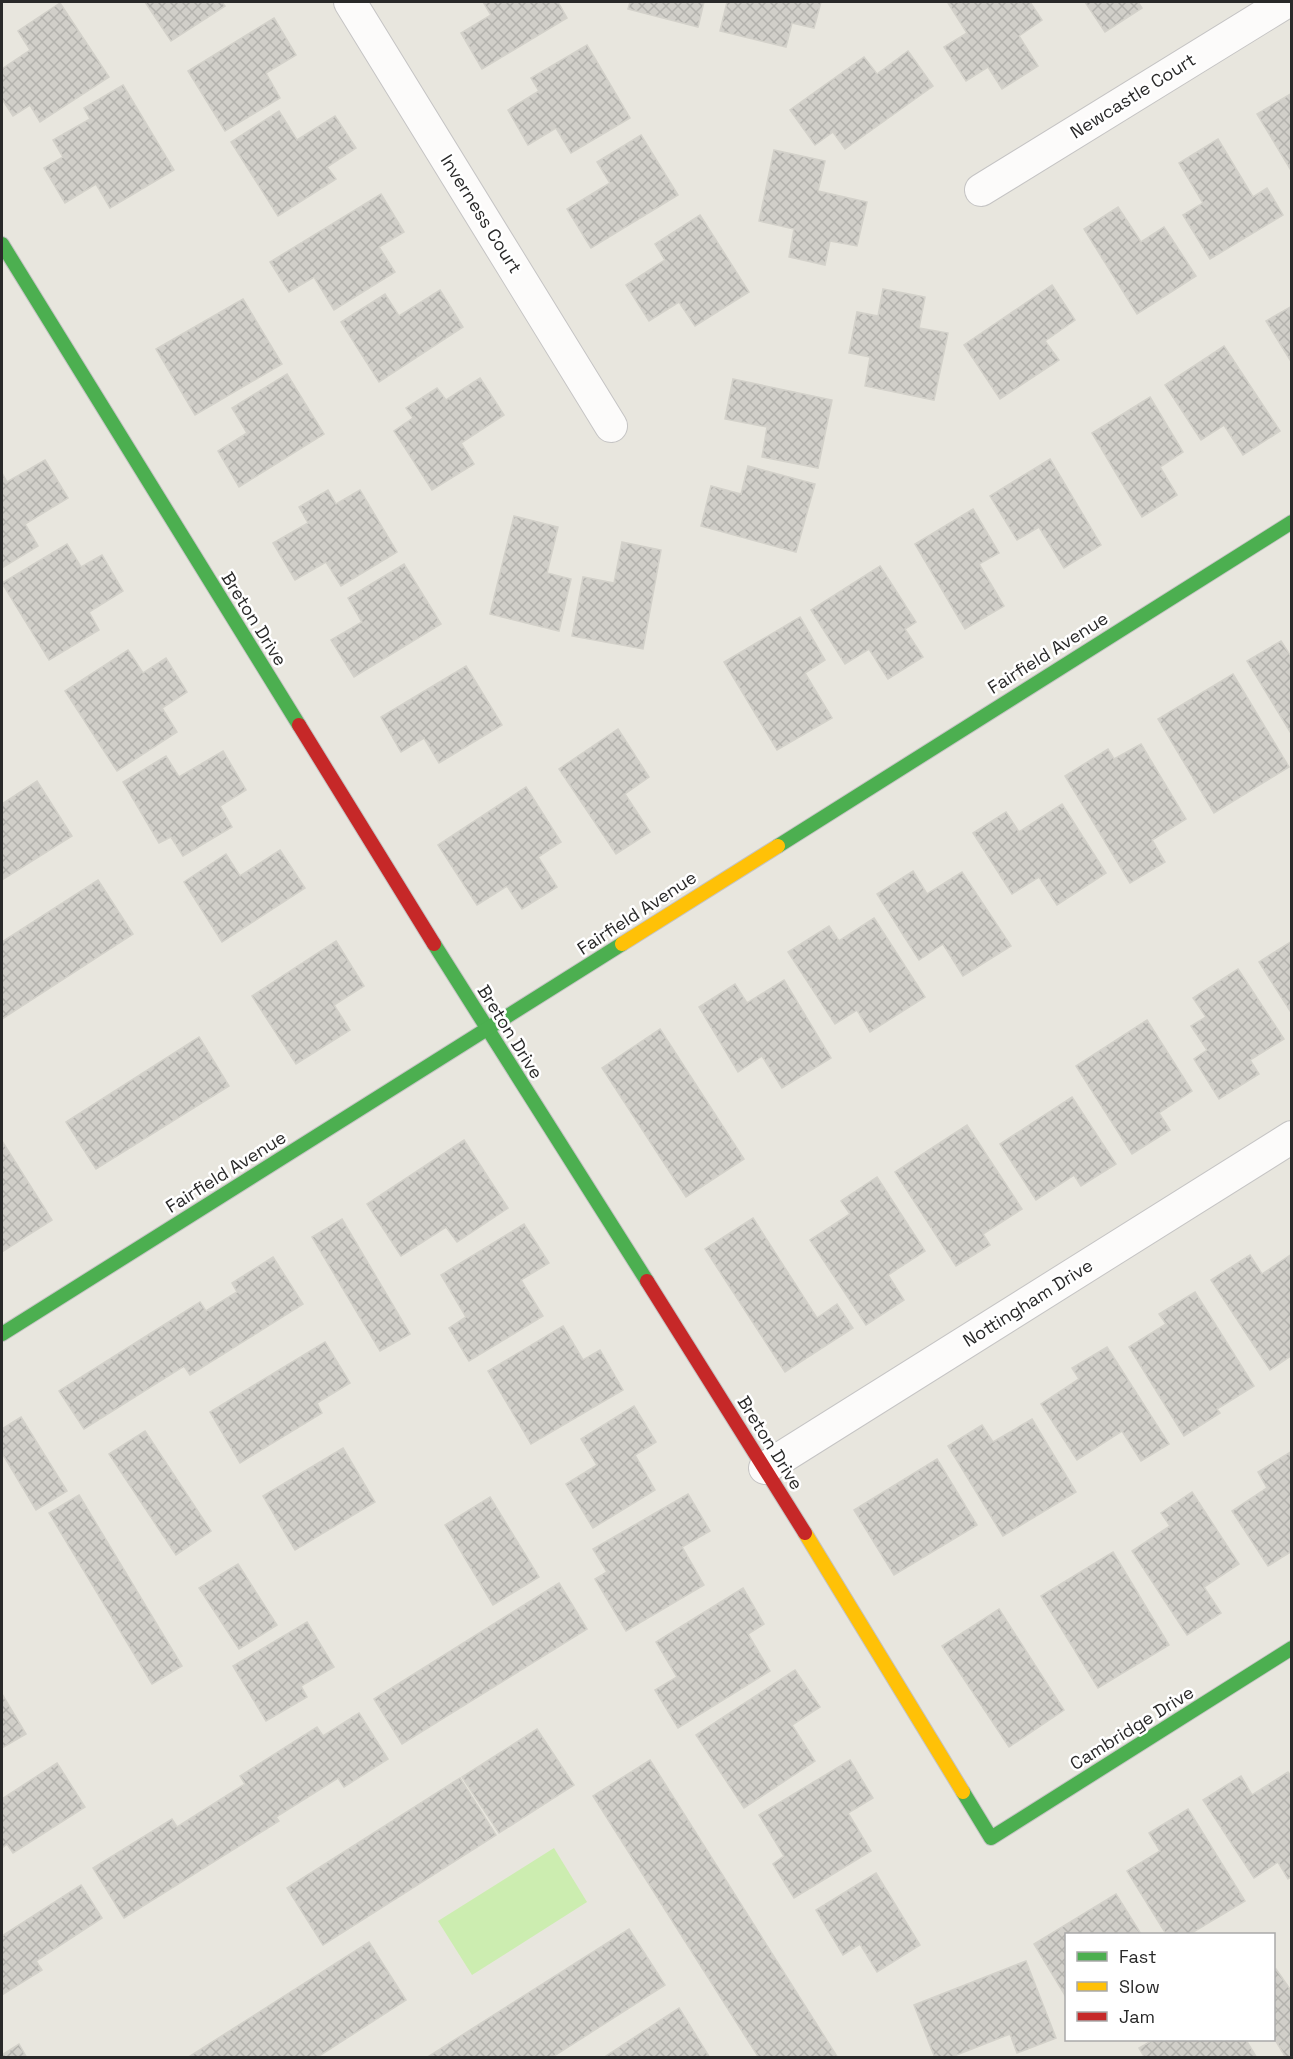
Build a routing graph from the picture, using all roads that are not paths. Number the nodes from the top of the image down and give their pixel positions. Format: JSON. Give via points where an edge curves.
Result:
{"nodes":[{"id":1,"x":350,"y":2,"type":"edge"},
{"id":2,"x":1286,"y":2,"type":"edge"},
{"id":3,"x":981,"y":190,"type":"dead end"},
{"id":4,"x":2,"y":244,"type":"edge"},
{"id":5,"x":611,"y":426,"type":"dead end"},
{"id":6,"x":1292,"y":522,"type":"edge"},
{"id":7,"x":487,"y":1029,"type":"junction"},
{"id":8,"x":1292,"y":1137,"type":"edge"},
{"id":9,"x":2,"y":1334,"type":"edge"},
{"id":10,"x":765,"y":1468,"type":"junction"},
{"id":11,"x":1292,"y":1648,"type":"edge"},
{"id":12,"x":991,"y":1838,"type":"joint"}],
"edges":[{"from":1,"to":5,"type":"street","name":"Inverness Court"},
{"from":2,"to":3,"type":"street","name":"Newcastle Court"},
{"from":4,"to":7,"type":"street","name":"Breton Drive"},
{"from":6,"to":7,"type":"street","name":"Fairfield Avenue"},
{"from":7,"to":9,"type":"street","name":"Fairfield Avenue"},
{"from":7,"to":10,"type":"street","name":"Breton Drive"},
{"from":8,"to":10,"type":"street","name":"Nottingham Drive"},
{"from":10,"to":12,"type":"street","name":"Breton Drive"},
{"from":11,"to":12,"type":"street","name":"Cambridge Drive"}]}
